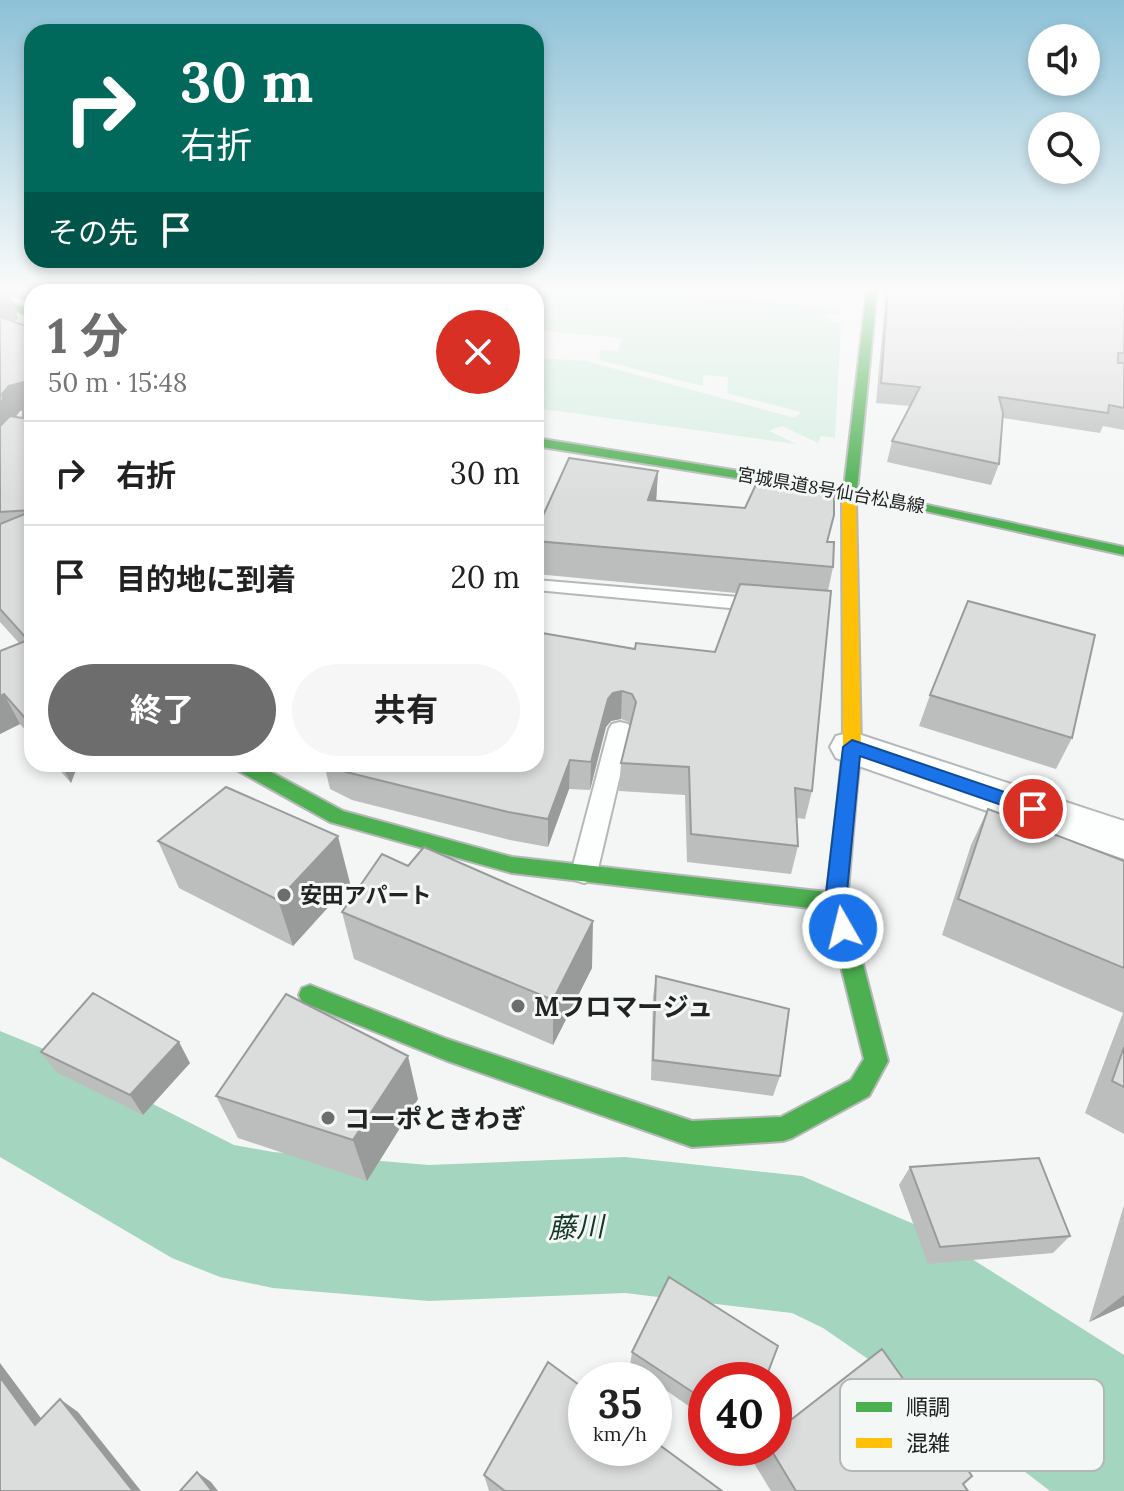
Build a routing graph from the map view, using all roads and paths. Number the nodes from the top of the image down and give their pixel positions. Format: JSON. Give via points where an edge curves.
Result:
{"nodes":[{"id":1,"x":865,"y":359,"type":"edge"},
{"id":2,"x":544,"y":443,"type":"edge"},
{"id":3,"x":851,"y":492,"type":"junction"},
{"id":4,"x":1124,"y":551,"type":"edge"},
{"id":5,"x":544,"y":586,"type":"edge"},
{"id":6,"x":788,"y":607,"type":"edge"},
{"id":7,"x":620,"y":729,"type":"dead end"},
{"id":8,"x":852,"y":747,"type":"junction"},
{"id":9,"x":255,"y":772,"type":"edge"},
{"id":10,"x":1124,"y":840,"type":"edge"},
{"id":11,"x":584,"y":873,"type":"junction"},
{"id":12,"x":836,"y":902,"type":"junction"},
{"id":13,"x":310,"y":995,"type":"dead end"}],
"edges":[{"from":1,"to":3,"type":"street"},
{"from":2,"to":3,"type":"street","name":"宮城県道8号仙台松島線"},
{"from":3,"to":4,"type":"street","name":"宮城県道8号仙台松島線"},
{"from":3,"to":8,"type":"street","via":[[843,612]]},
{"from":5,"to":6,"type":"lane"},
{"from":7,"to":11,"type":"lane"},
{"from":8,"to":10,"type":"street"},
{"from":8,"to":12,"type":"street"},
{"from":9,"to":11,"type":"street","via":[[337,817],[512,865]]},
{"from":11,"to":12,"type":"street"},
{"from":12,"to":13,"type":"street","via":[[876,1061],[860,1088],[783,1129],[692,1134],[445,1049]]}]}
